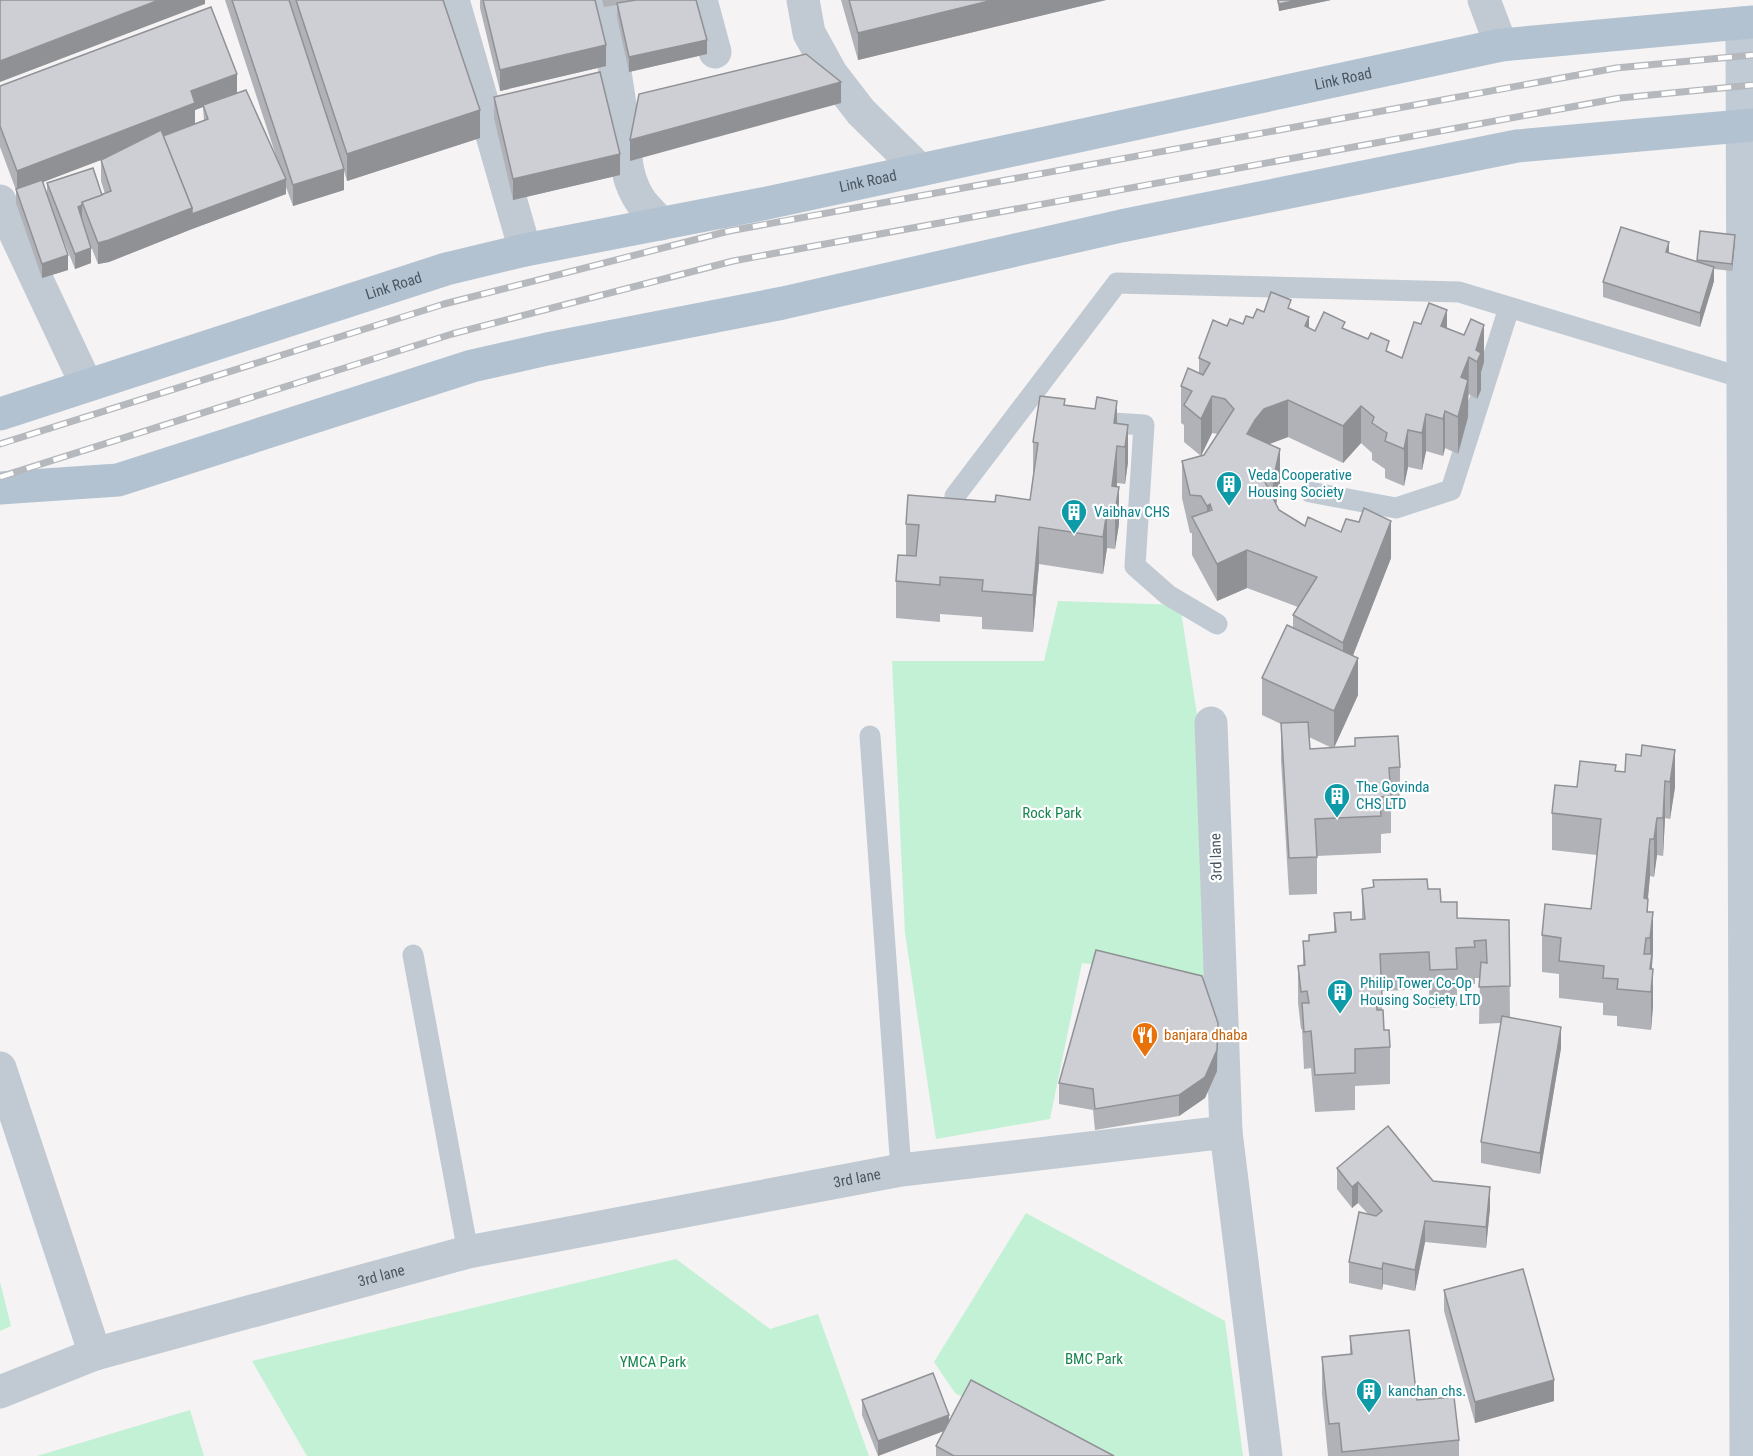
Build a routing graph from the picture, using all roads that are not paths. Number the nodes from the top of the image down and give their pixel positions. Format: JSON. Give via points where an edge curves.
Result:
{"nodes":[{"id":1,"x":453,"y":0,"type":"edge"},
{"id":2,"x":597,"y":0,"type":"edge"},
{"id":3,"x":701,"y":0,"type":"edge"},
{"id":4,"x":803,"y":0,"type":"edge"},
{"id":5,"x":1484,"y":0,"type":"edge"},
{"id":6,"x":1747,"y":22,"type":"edge"},
{"id":7,"x":1501,"y":45,"type":"junction"},
{"id":8,"x":715,"y":52,"type":"dead end"},
{"id":9,"x":1748,"y":126,"type":"edge"},
{"id":10,"x":920,"y":170,"type":"junction"},
{"id":11,"x":0,"y":201,"type":"edge"},
{"id":12,"x":661,"y":224,"type":"junction"},
{"id":13,"x":525,"y":250,"type":"junction"},
{"id":14,"x":1509,"y":308,"type":"junction"},
{"id":15,"x":1743,"y":378,"type":"junction"},
{"id":16,"x":86,"y":384,"type":"junction"},
{"id":17,"x":0,"y":414,"type":"edge"},
{"id":18,"x":1015,"y":416,"type":"junction"},
{"id":19,"x":1039,"y":418,"type":"edge"},
{"id":20,"x":1074,"y":421,"type":"edge"},
{"id":21,"x":0,"y":488,"type":"edge"},
{"id":22,"x":1310,"y":492,"type":"dead end"},
{"id":23,"x":955,"y":496,"type":"edge"},
{"id":24,"x":1217,"y":624,"type":"dead end"},
{"id":25,"x":1211,"y":723,"type":"dead end"},
{"id":26,"x":870,"y":736,"type":"dead end"},
{"id":27,"x":413,"y":955,"type":"dead end"},
{"id":28,"x":0,"y":1068,"type":"edge"},
{"id":29,"x":1226,"y":1132,"type":"junction"},
{"id":30,"x":1749,"y":1157,"type":"edge"},
{"id":31,"x":901,"y":1170,"type":"junction"},
{"id":32,"x":468,"y":1252,"type":"junction"},
{"id":33,"x":95,"y":1354,"type":"junction"},
{"id":34,"x":0,"y":1392,"type":"edge"},
{"id":35,"x":1266,"y":1456,"type":"edge"},
{"id":36,"x":1746,"y":1456,"type":"edge"}],
"edges":[{"from":1,"to":13,"type":"street"},
{"from":2,"to":12,"type":"street","via":[[606,22],[624,156],[641,202]]},
{"from":3,"to":8,"type":"street"},
{"from":4,"to":10,"type":"street","via":[[809,33],[831,73],[861,112]]},
{"from":5,"to":7,"type":"street"},
{"from":6,"to":7,"type":"main road","name":"Link Road"},
{"from":6,"to":9,"type":"street"},
{"from":7,"to":10,"type":"main road","name":"Link Road"},
{"from":9,"to":15,"type":"street"},
{"from":9,"to":21,"type":"main road","via":[[1517,146],[1121,226],[783,303],[472,366],[118,480]]},
{"from":10,"to":12,"type":"main road","name":"Link Road"},
{"from":11,"to":16,"type":"street"},
{"from":12,"to":13,"type":"main road","name":"Link Road"},
{"from":13,"to":16,"type":"main road","name":"Link Road","via":[[446,268]]},
{"from":14,"to":15,"type":"lane"},
{"from":14,"to":18,"type":"lane","via":[[1459,292],[1116,283]]},
{"from":14,"to":22,"type":"lane","via":[[1450,490],[1396,508]]},
{"from":15,"to":30,"type":"street"},
{"from":16,"to":17,"type":"main road","name":"Link Road"},
{"from":18,"to":19,"type":"lane"},
{"from":18,"to":23,"type":"lane"},
{"from":20,"to":24,"type":"lane","via":[[1144,425],[1136,566],[1168,595]]},
{"from":25,"to":29,"type":"street","name":"3rd lane"},
{"from":26,"to":31,"type":"lane"},
{"from":27,"to":32,"type":"lane"},
{"from":28,"to":33,"type":"street"},
{"from":29,"to":31,"type":"street","name":"3rd lane"},
{"from":29,"to":35,"type":"street"},
{"from":30,"to":36,"type":"street"},
{"from":31,"to":32,"type":"street","name":"3rd lane"},
{"from":32,"to":33,"type":"street","name":"3rd lane"},
{"from":33,"to":34,"type":"street","name":"3rd lane"}]}
